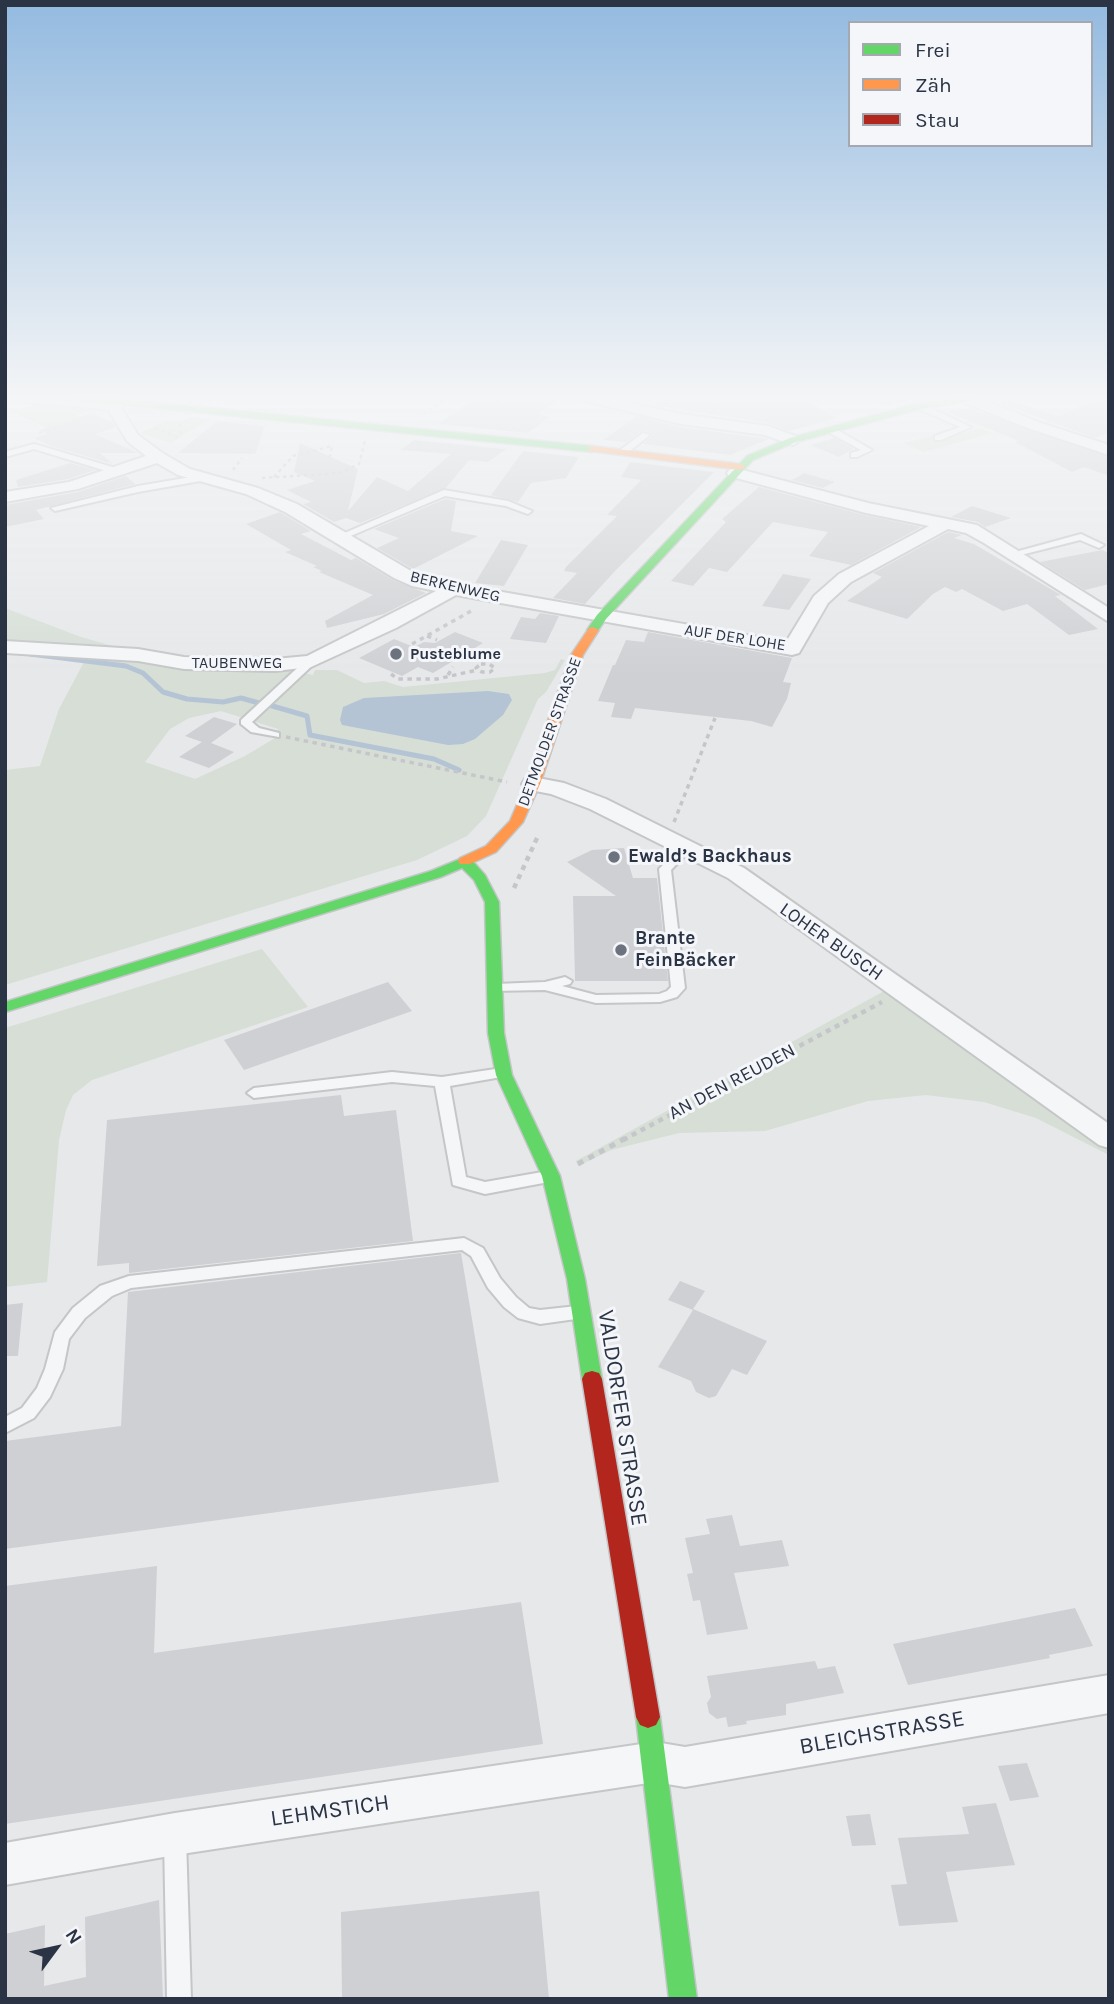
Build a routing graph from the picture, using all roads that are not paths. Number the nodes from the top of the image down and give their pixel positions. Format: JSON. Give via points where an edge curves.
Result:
{"nodes":[{"id":1,"x":57,"y":489,"type":"edge"},
{"id":2,"x":142,"y":489,"type":"edge"},
{"id":3,"x":242,"y":489,"type":"edge"},
{"id":4,"x":721,"y":489,"type":"edge"},
{"id":5,"x":800,"y":489,"type":"edge"},
{"id":6,"x":5,"y":497,"type":"edge"},
{"id":7,"x":55,"y":508,"type":"dead end"},
{"id":8,"x":528,"y":511,"type":"dead end"},
{"id":9,"x":947,"y":523,"type":"junction"},
{"id":10,"x":338,"y":538,"type":"junction"},
{"id":11,"x":1099,"y":545,"type":"dead end"},
{"id":12,"x":1013,"y":554,"type":"junction"},
{"id":13,"x":452,"y":590,"type":"junction"},
{"id":14,"x":1109,"y":616,"type":"edge"},
{"id":15,"x":601,"y":617,"type":"junction"},
{"id":16,"x":5,"y":647,"type":"edge"},
{"id":17,"x":311,"y":661,"type":"junction"},
{"id":18,"x":275,"y":735,"type":"road end"},
{"id":19,"x":533,"y":784,"type":"junction"},
{"id":20,"x":677,"y":843,"type":"junction"},
{"id":21,"x":465,"y":863,"type":"junction"},
{"id":22,"x":565,"y":981,"type":"dead end"},
{"id":23,"x":545,"y":986,"type":"junction"},
{"id":24,"x":495,"y":988,"type":"junction"},
{"id":25,"x":5,"y":1007,"type":"edge"},
{"id":26,"x":503,"y":1073,"type":"junction"},
{"id":27,"x":442,"y":1082,"type":"junction"},
{"id":28,"x":254,"y":1093,"type":"dead end"},
{"id":29,"x":1109,"y":1138,"type":"edge"},
{"id":30,"x":551,"y":1177,"type":"junction"},
{"id":31,"x":582,"y":1313,"type":"junction"},
{"id":32,"x":5,"y":1426,"type":"edge"},
{"id":33,"x":1109,"y":1694,"type":"edge"},
{"id":34,"x":655,"y":1762,"type":"junction"},
{"id":35,"x":175,"y":1834,"type":"junction"},
{"id":36,"x":5,"y":1864,"type":"edge"},
{"id":37,"x":179,"y":1999,"type":"edge"},
{"id":38,"x":683,"y":1999,"type":"edge"}],
"edges":[{"from":1,"to":6,"type":"street"},
{"from":2,"to":7,"type":"lane"},
{"from":3,"to":10,"type":"street","name":"BERKENWEG","via":[[291,508]]},
{"from":4,"to":15,"type":"street","name":"DETMOLDER STRASSE"},
{"from":5,"to":9,"type":"street","via":[[866,508]]},
{"from":8,"to":10,"type":"lane","via":[[444,493]]},
{"from":9,"to":12,"type":"street","via":[[971,529]]},
{"from":9,"to":15,"type":"street","name":"AUF DER LOHE","via":[[845,578],[821,600],[792,649]]},
{"from":10,"to":13,"type":"street","name":"BERKENWEG","via":[[400,574]]},
{"from":11,"to":12,"type":"lane","via":[[1081,537]]},
{"from":12,"to":14,"type":"street"},
{"from":13,"to":15,"type":"street","name":"BERKENWEG"},
{"from":13,"to":17,"type":"street","name":"TAUBENWEG"},
{"from":15,"to":19,"type":"street","name":"DETMOLDER STRASSE","via":[[578,655]]},
{"from":16,"to":17,"type":"street","name":"TAUBENWEG","via":[[138,655],[184,663]]},
{"from":17,"to":18,"type":"lane","via":[[246,722],[255,730]]},
{"from":19,"to":20,"type":"street","name":"LOHER BUSCH","via":[[577,796]]},
{"from":19,"to":21,"type":"street","name":"DETMOLDER STRASSE","via":[[505,835]]},
{"from":20,"to":23,"type":"lane","via":[[665,869],[678,988],[660,998],[596,999]]},
{"from":20,"to":29,"type":"street","name":"LOHER BUSCH","via":[[736,873]]},
{"from":21,"to":24,"type":"street","name":"VALDORFER STRASSE","via":[[480,878],[492,902]]},
{"from":21,"to":25,"type":"street","name":"DETMOLDER STRASSE"},
{"from":22,"to":23,"type":"lane"},
{"from":23,"to":24,"type":"lane"},
{"from":24,"to":26,"type":"street","name":"VALDORFER STRASSE"},
{"from":26,"to":27,"type":"lane"},
{"from":26,"to":30,"type":"street","name":"VALDORFER STRASSE"},
{"from":27,"to":28,"type":"lane","via":[[392,1077]]},
{"from":27,"to":30,"type":"lane","via":[[459,1181],[485,1188]]},
{"from":30,"to":31,"type":"street","name":"VALDORFER STRASSE"},
{"from":31,"to":32,"type":"lane","via":[[540,1317],[524,1312],[510,1303],[477,1252],[464,1244],[129,1282],[106,1291],[79,1313],[61,1337],[44,1392],[28,1413]]},
{"from":31,"to":34,"type":"street","name":"VALDORFER STRASSE"},
{"from":33,"to":34,"type":"street","name":"BLEICHSTRASSE","via":[[685,1767]]},
{"from":34,"to":35,"type":"street","name":"LEHMSTICH"},
{"from":34,"to":38,"type":"street","name":"VALDORFER STRASSE"},
{"from":35,"to":36,"type":"street","name":"LEHMSTICH"},
{"from":35,"to":37,"type":"lane"}]}
